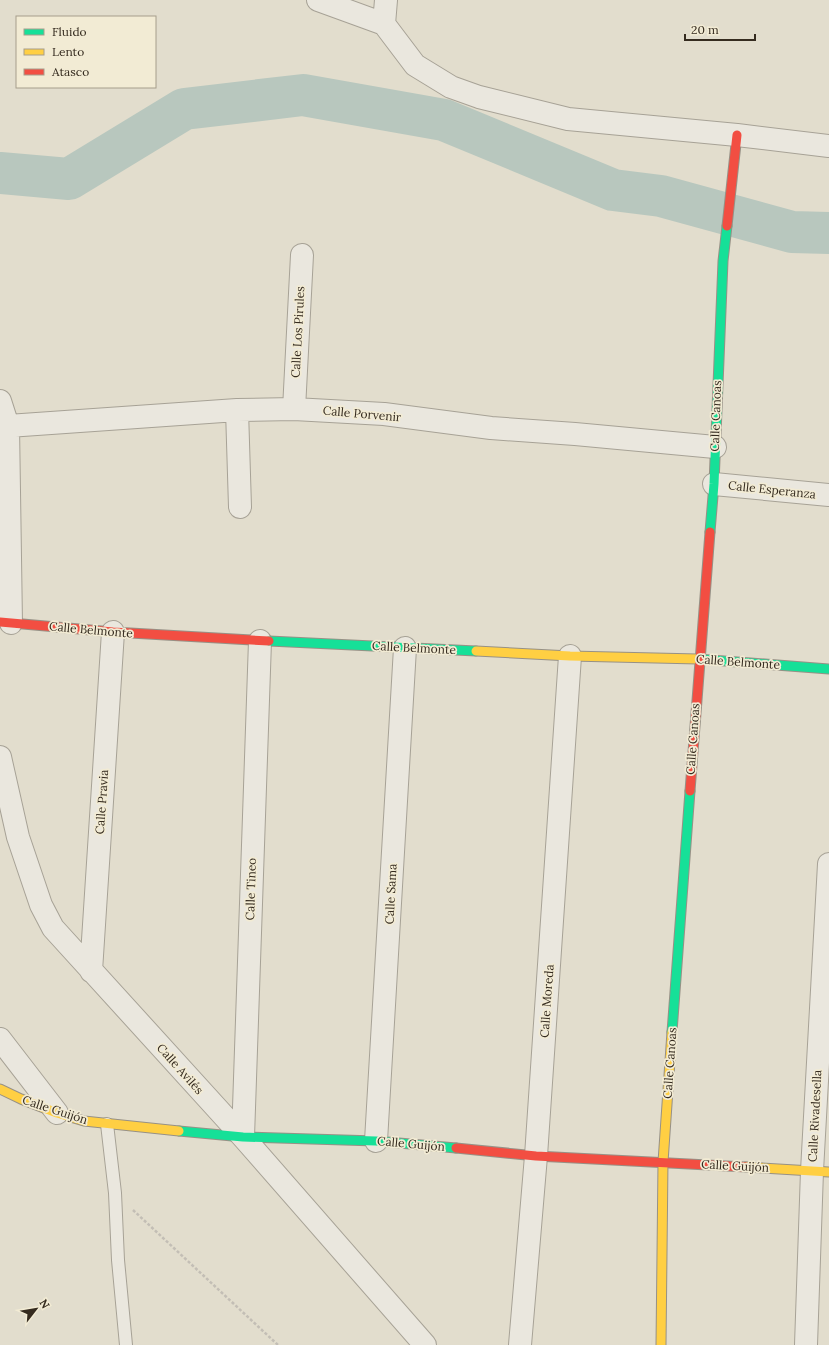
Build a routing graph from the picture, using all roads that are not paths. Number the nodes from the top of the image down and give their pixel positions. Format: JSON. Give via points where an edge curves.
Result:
{"nodes":[{"id":1,"x":318,"y":0,"type":"edge"},
{"id":2,"x":386,"y":0,"type":"edge"},
{"id":3,"x":384,"y":24,"type":"junction"},
{"id":4,"x":737,"y":135,"type":"junction"},
{"id":5,"x":829,"y":146,"type":"edge"},
{"id":6,"x":302,"y":255,"type":"dead end"},
{"id":7,"x":0,"y":401,"type":"edge"},
{"id":8,"x":294,"y":408,"type":"junction"},
{"id":9,"x":236,"y":410,"type":"junction"},
{"id":10,"x":8,"y":426,"type":"junction"},
{"id":11,"x":715,"y":447,"type":"junction"},
{"id":12,"x":714,"y":484,"type":"junction"},
{"id":13,"x":829,"y":495,"type":"edge"},
{"id":14,"x":240,"y":508,"type":"dead end"},
{"id":15,"x":6,"y":623,"type":"edge"},
{"id":16,"x":113,"y":632,"type":"junction"},
{"id":17,"x":260,"y":641,"type":"junction"},
{"id":18,"x":406,"y":648,"type":"junction"},
{"id":19,"x":570,"y":656,"type":"junction"},
{"id":20,"x":699,"y":659,"type":"junction"},
{"id":21,"x":829,"y":669,"type":"edge"},
{"id":22,"x":0,"y":757,"type":"edge"},
{"id":23,"x":829,"y":864,"type":"edge"},
{"id":24,"x":91,"y":971,"type":"junction"},
{"id":25,"x":0,"y":1039,"type":"edge"},
{"id":26,"x":0,"y":1089,"type":"edge"},
{"id":27,"x":57,"y":1113,"type":"junction"},
{"id":28,"x":107,"y":1124,"type":"junction"},
{"id":29,"x":242,"y":1137,"type":"junction"},
{"id":30,"x":376,"y":1141,"type":"junction"},
{"id":31,"x":536,"y":1156,"type":"junction"},
{"id":32,"x":663,"y":1162,"type":"junction"},
{"id":33,"x":821,"y":1171,"type":"edge"},
{"id":34,"x":126,"y":1345,"type":"edge"},
{"id":35,"x":425,"y":1345,"type":"edge"},
{"id":36,"x":520,"y":1345,"type":"edge"},
{"id":37,"x":661,"y":1345,"type":"edge"},
{"id":38,"x":806,"y":1345,"type":"edge"}],
"edges":[{"from":1,"to":3,"type":"street"},
{"from":2,"to":3,"type":"street"},
{"from":3,"to":4,"type":"street","via":[[415,65],[450,87],[479,98],[568,119]]},
{"from":4,"to":5,"type":"street"},
{"from":4,"to":11,"type":"street","name":"Calle Canoas","via":[[723,261]]},
{"from":6,"to":8,"type":"street","name":"Calle Los Pirules"},
{"from":7,"to":10,"type":"street"},
{"from":8,"to":9,"type":"street","name":"Calle Porvenir"},
{"from":8,"to":11,"type":"street","name":"Calle Porvenir","via":[[384,414],[491,428]]},
{"from":9,"to":10,"type":"street","name":"Calle Porvenir"},
{"from":9,"to":14,"type":"street"},
{"from":10,"to":15,"type":"street"},
{"from":11,"to":12,"type":"street","name":"Calle Canoas"},
{"from":12,"to":13,"type":"street","name":"Calle Esperanza"},
{"from":12,"to":20,"type":"street","name":"Calle Canoas"},
{"from":15,"to":16,"type":"street","name":"Calle Belmonte"},
{"from":16,"to":17,"type":"street","name":"Calle Belmonte"},
{"from":16,"to":24,"type":"street","name":"Calle Pravia"},
{"from":17,"to":18,"type":"street","name":"Calle Belmonte"},
{"from":17,"to":29,"type":"street","name":"Calle Tineo"},
{"from":18,"to":19,"type":"street","name":"Calle Belmonte"},
{"from":18,"to":30,"type":"street","name":"Calle Sama"},
{"from":19,"to":20,"type":"street","name":"Calle Belmonte"},
{"from":19,"to":31,"type":"street","name":"Calle Moreda"},
{"from":20,"to":21,"type":"street","name":"Calle Belmonte"},
{"from":20,"to":32,"type":"street","name":"Calle Canoas"},
{"from":22,"to":24,"type":"street","name":"Calle Avilés","via":[[18,837],[41,905],[53,928]]},
{"from":23,"to":33,"type":"street","name":"Calle Rivadesella"},
{"from":24,"to":29,"type":"street","name":"Calle Avilés"},
{"from":25,"to":27,"type":"street"},
{"from":26,"to":27,"type":"street","name":"Calle Guijón"},
{"from":27,"to":28,"type":"street","name":"Calle Guijón","via":[[84,1121]]},
{"from":28,"to":29,"type":"street","name":"Calle Guijón"},
{"from":28,"to":34,"type":"lane","via":[[115,1193]]},
{"from":29,"to":30,"type":"street","name":"Calle Guijón"},
{"from":29,"to":35,"type":"street","name":"Calle Avilés"},
{"from":30,"to":31,"type":"street","name":"Calle Guijón"},
{"from":31,"to":32,"type":"street","name":"Calle Guijón"},
{"from":31,"to":36,"type":"street","name":"Calle Moreda"},
{"from":32,"to":33,"type":"street","name":"Calle Guijón"},
{"from":32,"to":37,"type":"street","name":"Calle Canoas"},
{"from":33,"to":38,"type":"street","name":"Calle Rivadesella"}]}
